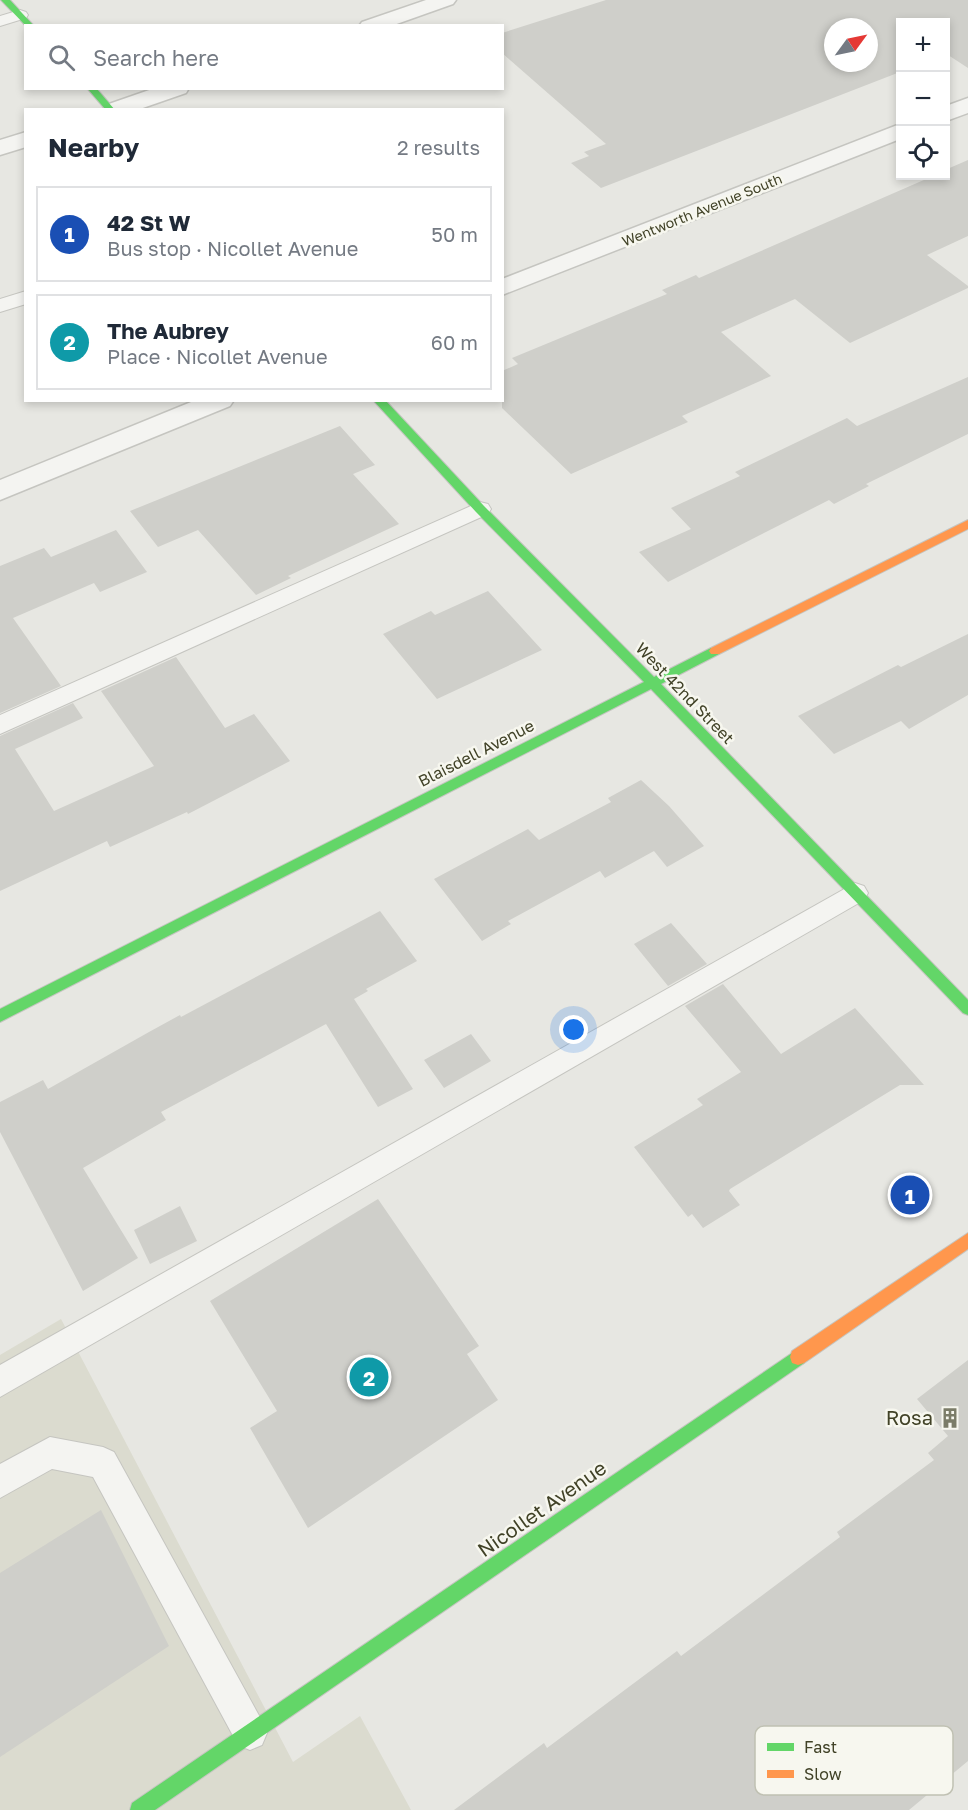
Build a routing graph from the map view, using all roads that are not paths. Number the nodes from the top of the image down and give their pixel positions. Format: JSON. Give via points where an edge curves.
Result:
{"nodes":[{"id":1,"x":5,"y":0,"type":"edge"},
{"id":2,"x":446,"y":0,"type":"edge"},
{"id":3,"x":25,"y":20,"type":"edge"},
{"id":4,"x":0,"y":21,"type":"edge"},
{"id":5,"x":375,"y":24,"type":"edge"},
{"id":6,"x":93,"y":90,"type":"edge"},
{"id":7,"x":172,"y":90,"type":"edge"},
{"id":8,"x":968,"y":105,"type":"edge"},
{"id":9,"x":111,"y":108,"type":"edge"},
{"id":10,"x":119,"y":108,"type":"edge"},
{"id":11,"x":950,"y":112,"type":"edge"},
{"id":12,"x":896,"y":133,"type":"edge"},
{"id":13,"x":24,"y":140,"type":"edge"},
{"id":14,"x":0,"y":148,"type":"edge"},
{"id":15,"x":504,"y":287,"type":"edge"},
{"id":16,"x":24,"y":298,"type":"edge"},
{"id":17,"x":0,"y":306,"type":"edge"},
{"id":18,"x":216,"y":402,"type":"edge"},
{"id":19,"x":380,"y":402,"type":"edge"},
{"id":20,"x":0,"y":491,"type":"edge"},
{"id":21,"x":480,"y":509,"type":"junction"},
{"id":22,"x":968,"y":524,"type":"edge"},
{"id":23,"x":652,"y":682,"type":"junction"},
{"id":24,"x":0,"y":725,"type":"edge"},
{"id":25,"x":855,"y":893,"type":"junction"},
{"id":26,"x":968,"y":1009,"type":"edge"},
{"id":27,"x":0,"y":1016,"type":"edge"},
{"id":28,"x":968,"y":1240,"type":"edge"},
{"id":29,"x":0,"y":1382,"type":"edge"},
{"id":30,"x":0,"y":1482,"type":"edge"},
{"id":31,"x":250,"y":1733,"type":"junction"},
{"id":32,"x":139,"y":1810,"type":"edge"}],
"edges":[{"from":1,"to":3,"type":"street"},
{"from":2,"to":5,"type":"street"},
{"from":3,"to":4,"type":"lane"},
{"from":6,"to":9,"type":"street"},
{"from":7,"to":10,"type":"street"},
{"from":8,"to":11,"type":"street"},
{"from":12,"to":15,"type":"street","name":"Wentworth Avenue South"},
{"from":13,"to":14,"type":"street"},
{"from":16,"to":17,"type":"lane"},
{"from":18,"to":20,"type":"street"},
{"from":19,"to":21,"type":"street","name":"West 42nd Street"},
{"from":21,"to":23,"type":"street","name":"West 42nd Street"},
{"from":21,"to":24,"type":"lane"},
{"from":22,"to":23,"type":"street","name":"Blaisdell Avenue"},
{"from":23,"to":25,"type":"street","name":"West 42nd Street"},
{"from":23,"to":27,"type":"street","name":"Blaisdell Avenue"},
{"from":25,"to":26,"type":"street","name":"West 42nd Street"},
{"from":25,"to":29,"type":"lane"},
{"from":28,"to":31,"type":"street","name":"Nicollet Avenue"},
{"from":30,"to":31,"type":"lane","via":[[50,1453],[103,1463]]},
{"from":31,"to":32,"type":"street","name":"Nicollet Avenue"}]}
